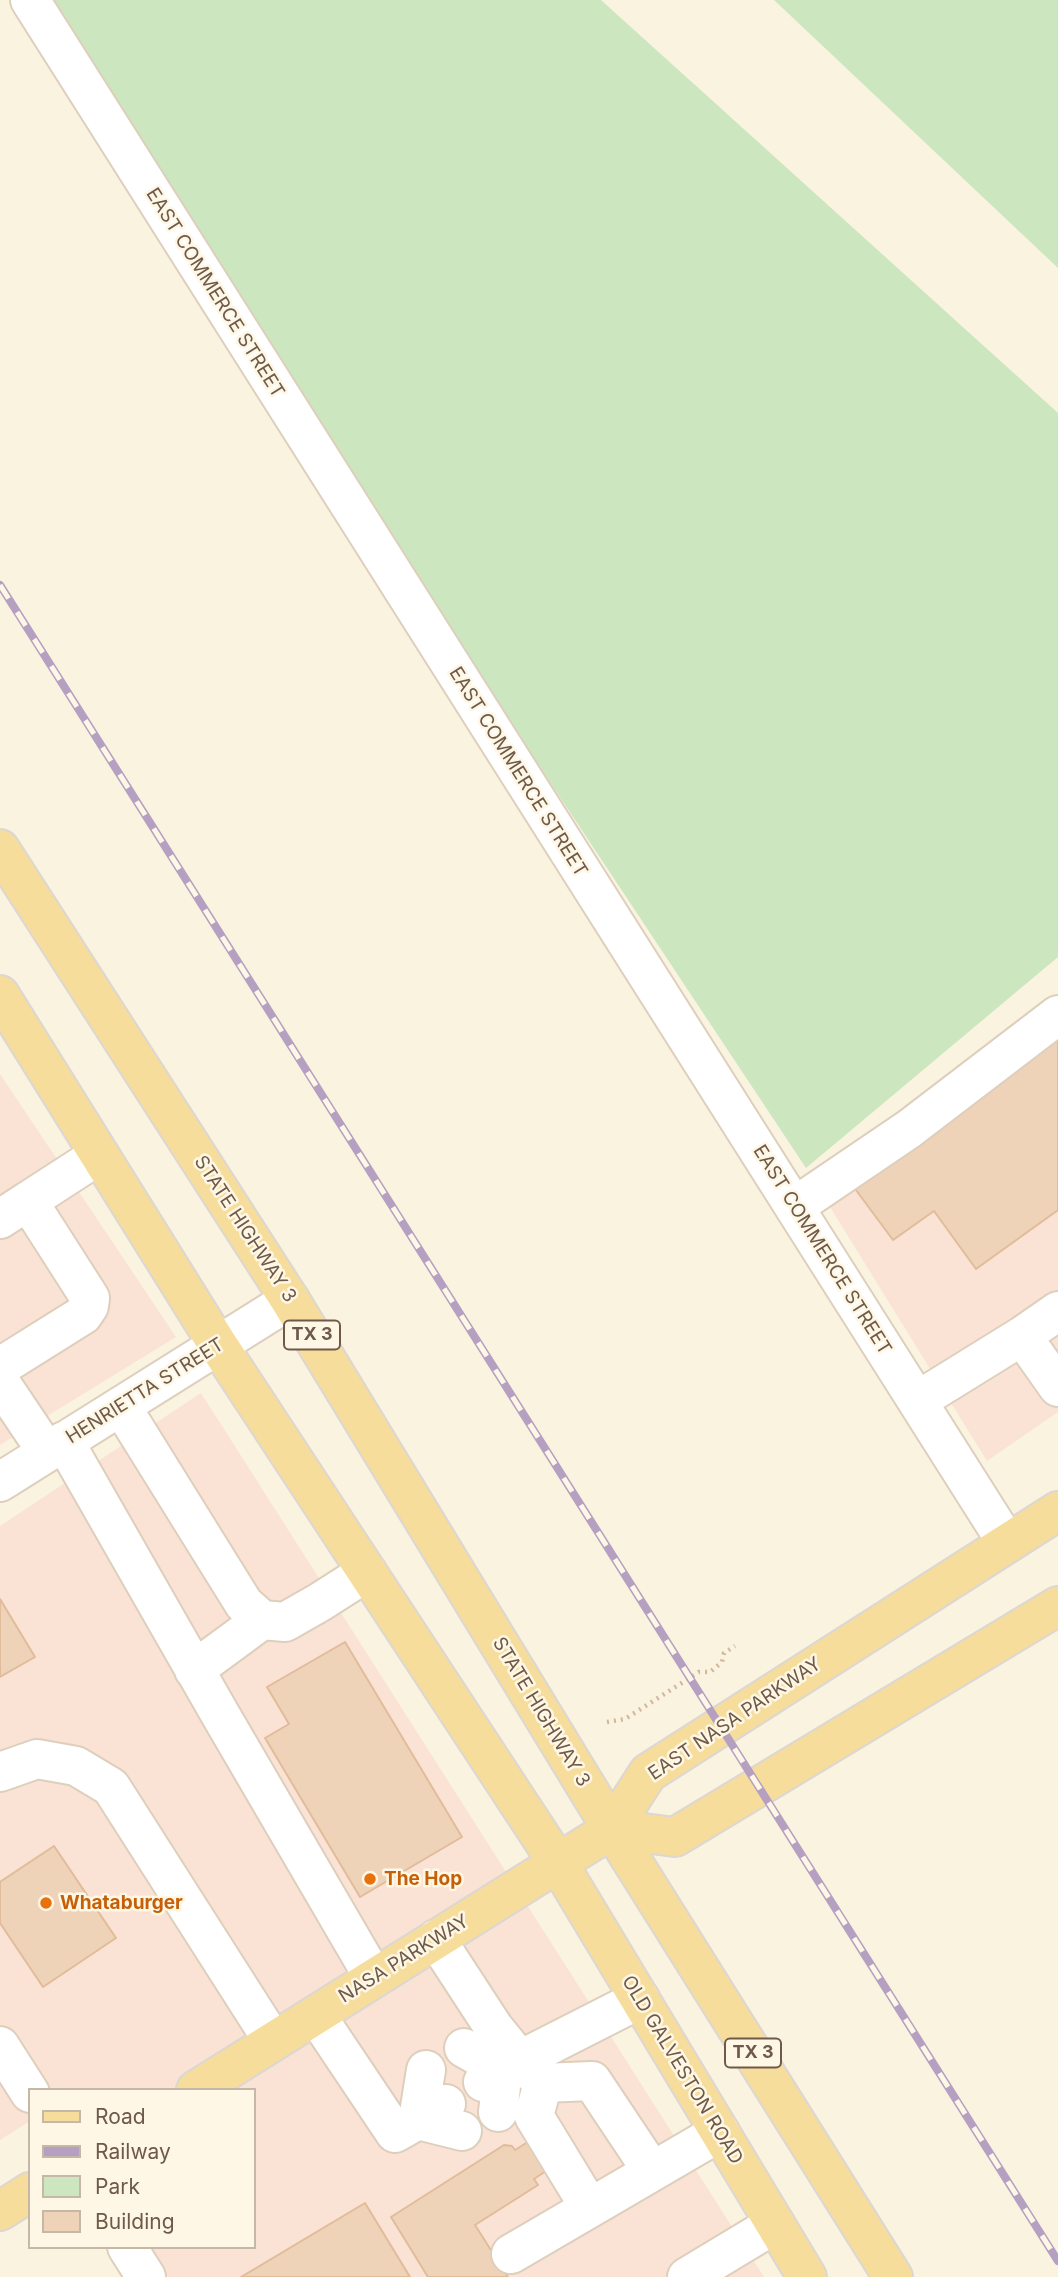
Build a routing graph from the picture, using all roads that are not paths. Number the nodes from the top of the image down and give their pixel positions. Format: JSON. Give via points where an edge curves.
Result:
{"nodes":[{"id":1,"x":30,"y":0,"type":"edge"},
{"id":2,"x":0,"y":849,"type":"edge"},
{"id":3,"x":0,"y":995,"type":"edge"},
{"id":4,"x":1058,"y":1015,"type":"edge"},
{"id":5,"x":99,"y":1156,"type":"junction"},
{"id":6,"x":794,"y":1208,"type":"junction"},
{"id":7,"x":14,"y":1210,"type":"edge"},
{"id":8,"x":290,"y":1300,"type":"junction"},
{"id":9,"x":1058,"y":1311,"type":"edge"},
{"id":10,"x":1022,"y":1336,"type":"junction"},
{"id":11,"x":218,"y":1345,"type":"junction"},
{"id":12,"x":0,"y":1367,"type":"edge"},
{"id":13,"x":0,"y":1382,"type":"edge"},
{"id":14,"x":1058,"y":1387,"type":"edge"},
{"id":15,"x":917,"y":1401,"type":"junction"},
{"id":16,"x":121,"y":1406,"type":"junction"},
{"id":17,"x":56,"y":1447,"type":"junction"},
{"id":18,"x":0,"y":1482,"type":"edge"},
{"id":19,"x":1058,"y":1511,"type":"edge"},
{"id":20,"x":1007,"y":1543,"type":"junction"},
{"id":21,"x":367,"y":1572,"type":"junction"},
{"id":22,"x":1057,"y":1610,"type":"edge"},
{"id":23,"x":262,"y":1620,"type":"junction"},
{"id":24,"x":194,"y":1670,"type":"junction"},
{"id":25,"x":0,"y":1772,"type":"edge"},
{"id":26,"x":612,"y":1829,"type":"junction"},
{"id":27,"x":558,"y":1863,"type":"junction"},
{"id":28,"x":436,"y":1940,"type":"junction"},
{"id":29,"x":374,"y":1978,"type":"junction"},
{"id":30,"x":640,"y":1999,"type":"junction"},
{"id":31,"x":316,"y":2015,"type":"junction"},
{"id":32,"x":273,"y":2041,"type":"junction"},
{"id":33,"x":464,"y":2048,"type":"dead end"},
{"id":34,"x":426,"y":2070,"type":"dead end"},
{"id":35,"x":510,"y":2081,"type":"junction"},
{"id":36,"x":199,"y":2088,"type":"edge"},
{"id":37,"x":720,"y":2132,"type":"junction"},
{"id":38,"x":652,"y":2171,"type":"junction"},
{"id":39,"x":28,"y":2193,"type":"edge"},
{"id":40,"x":590,"y":2208,"type":"junction"},
{"id":41,"x":0,"y":2211,"type":"edge"},
{"id":42,"x":775,"y":2224,"type":"junction"},
{"id":43,"x":128,"y":2249,"type":"edge"},
{"id":44,"x":511,"y":2254,"type":"dead end"},
{"id":45,"x":707,"y":2272,"type":"edge"},
{"id":46,"x":146,"y":2277,"type":"edge"},
{"id":47,"x":807,"y":2277,"type":"edge"},
{"id":48,"x":893,"y":2277,"type":"edge"}],
"edges":[{"from":1,"to":6,"type":"street","name":"EAST COMMERCE STREET"},
{"from":2,"to":8,"type":"main road","name":"STATE HIGHWAY 3","number":"TX 3"},
{"from":3,"to":5,"type":"main road"},
{"from":4,"to":6,"type":"street","via":[[909,1129]]},
{"from":5,"to":7,"type":"street"},
{"from":5,"to":11,"type":"main road"},
{"from":6,"to":15,"type":"street","name":"EAST COMMERCE STREET"},
{"from":7,"to":12,"type":"street","via":[[90,1298],[83,1315]]},
{"from":8,"to":11,"type":"street","name":"HENRIETTA STREET"},
{"from":8,"to":26,"type":"main road","name":"STATE HIGHWAY 3","number":"TX 3"},
{"from":9,"to":10,"type":"street"},
{"from":10,"to":14,"type":"street"},
{"from":10,"to":15,"type":"street"},
{"from":11,"to":16,"type":"street","name":"HENRIETTA STREET"},
{"from":11,"to":21,"type":"main road"},
{"from":13,"to":17,"type":"street"},
{"from":15,"to":20,"type":"street","name":"EAST COMMERCE STREET"},
{"from":16,"to":17,"type":"street","name":"HENRIETTA STREET"},
{"from":16,"to":23,"type":"street","via":[[244,1604]]},
{"from":17,"to":18,"type":"street","name":"HENRIETTA STREET"},
{"from":17,"to":24,"type":"street"},
{"from":19,"to":20,"type":"main road","name":"EAST NASA PARKWAY"},
{"from":20,"to":26,"type":"main road","name":"EAST NASA PARKWAY","via":[[648,1773]]},
{"from":21,"to":23,"type":"street","via":[[285,1622]]},
{"from":21,"to":27,"type":"main road"},
{"from":22,"to":26,"type":"main road","via":[[675,1837]]},
{"from":23,"to":24,"type":"street"},
{"from":24,"to":29,"type":"street"},
{"from":25,"to":32,"type":"street","via":[[37,1759],[76,1766],[110,1787]]},
{"from":26,"to":27,"type":"main road","name":"NASA PARKWAY"},
{"from":26,"to":48,"type":"main road","number":"TX 3"},
{"from":27,"to":28,"type":"main road","name":"NASA PARKWAY"},
{"from":27,"to":30,"type":"main road","name":"OLD GALVESTON ROAD"},
{"from":28,"to":29,"type":"main road","name":"NASA PARKWAY"},
{"from":28,"to":35,"type":"street","via":[[494,2028]]},
{"from":29,"to":31,"type":"main road","name":"NASA PARKWAY"},
{"from":30,"to":35,"type":"street"},
{"from":30,"to":37,"type":"main road","name":"OLD GALVESTON ROAD"},
{"from":31,"to":32,"type":"main road","name":"NASA PARKWAY"},
{"from":31,"to":34,"type":"street","via":[[395,2133],[442,2118]]},
{"from":32,"to":36,"type":"main road","name":"NASA PARKWAY"},
{"from":33,"to":35,"type":"street"},
{"from":35,"to":38,"type":"street","via":[[592,2081]]},
{"from":35,"to":40,"type":"street"},
{"from":37,"to":38,"type":"street"},
{"from":37,"to":42,"type":"main road","name":"OLD GALVESTON ROAD"},
{"from":38,"to":40,"type":"street"},
{"from":39,"to":41,"type":"main road"},
{"from":40,"to":44,"type":"street"},
{"from":42,"to":45,"type":"street"},
{"from":42,"to":47,"type":"main road","name":"OLD GALVESTON ROAD"},
{"from":43,"to":46,"type":"street"}]}
